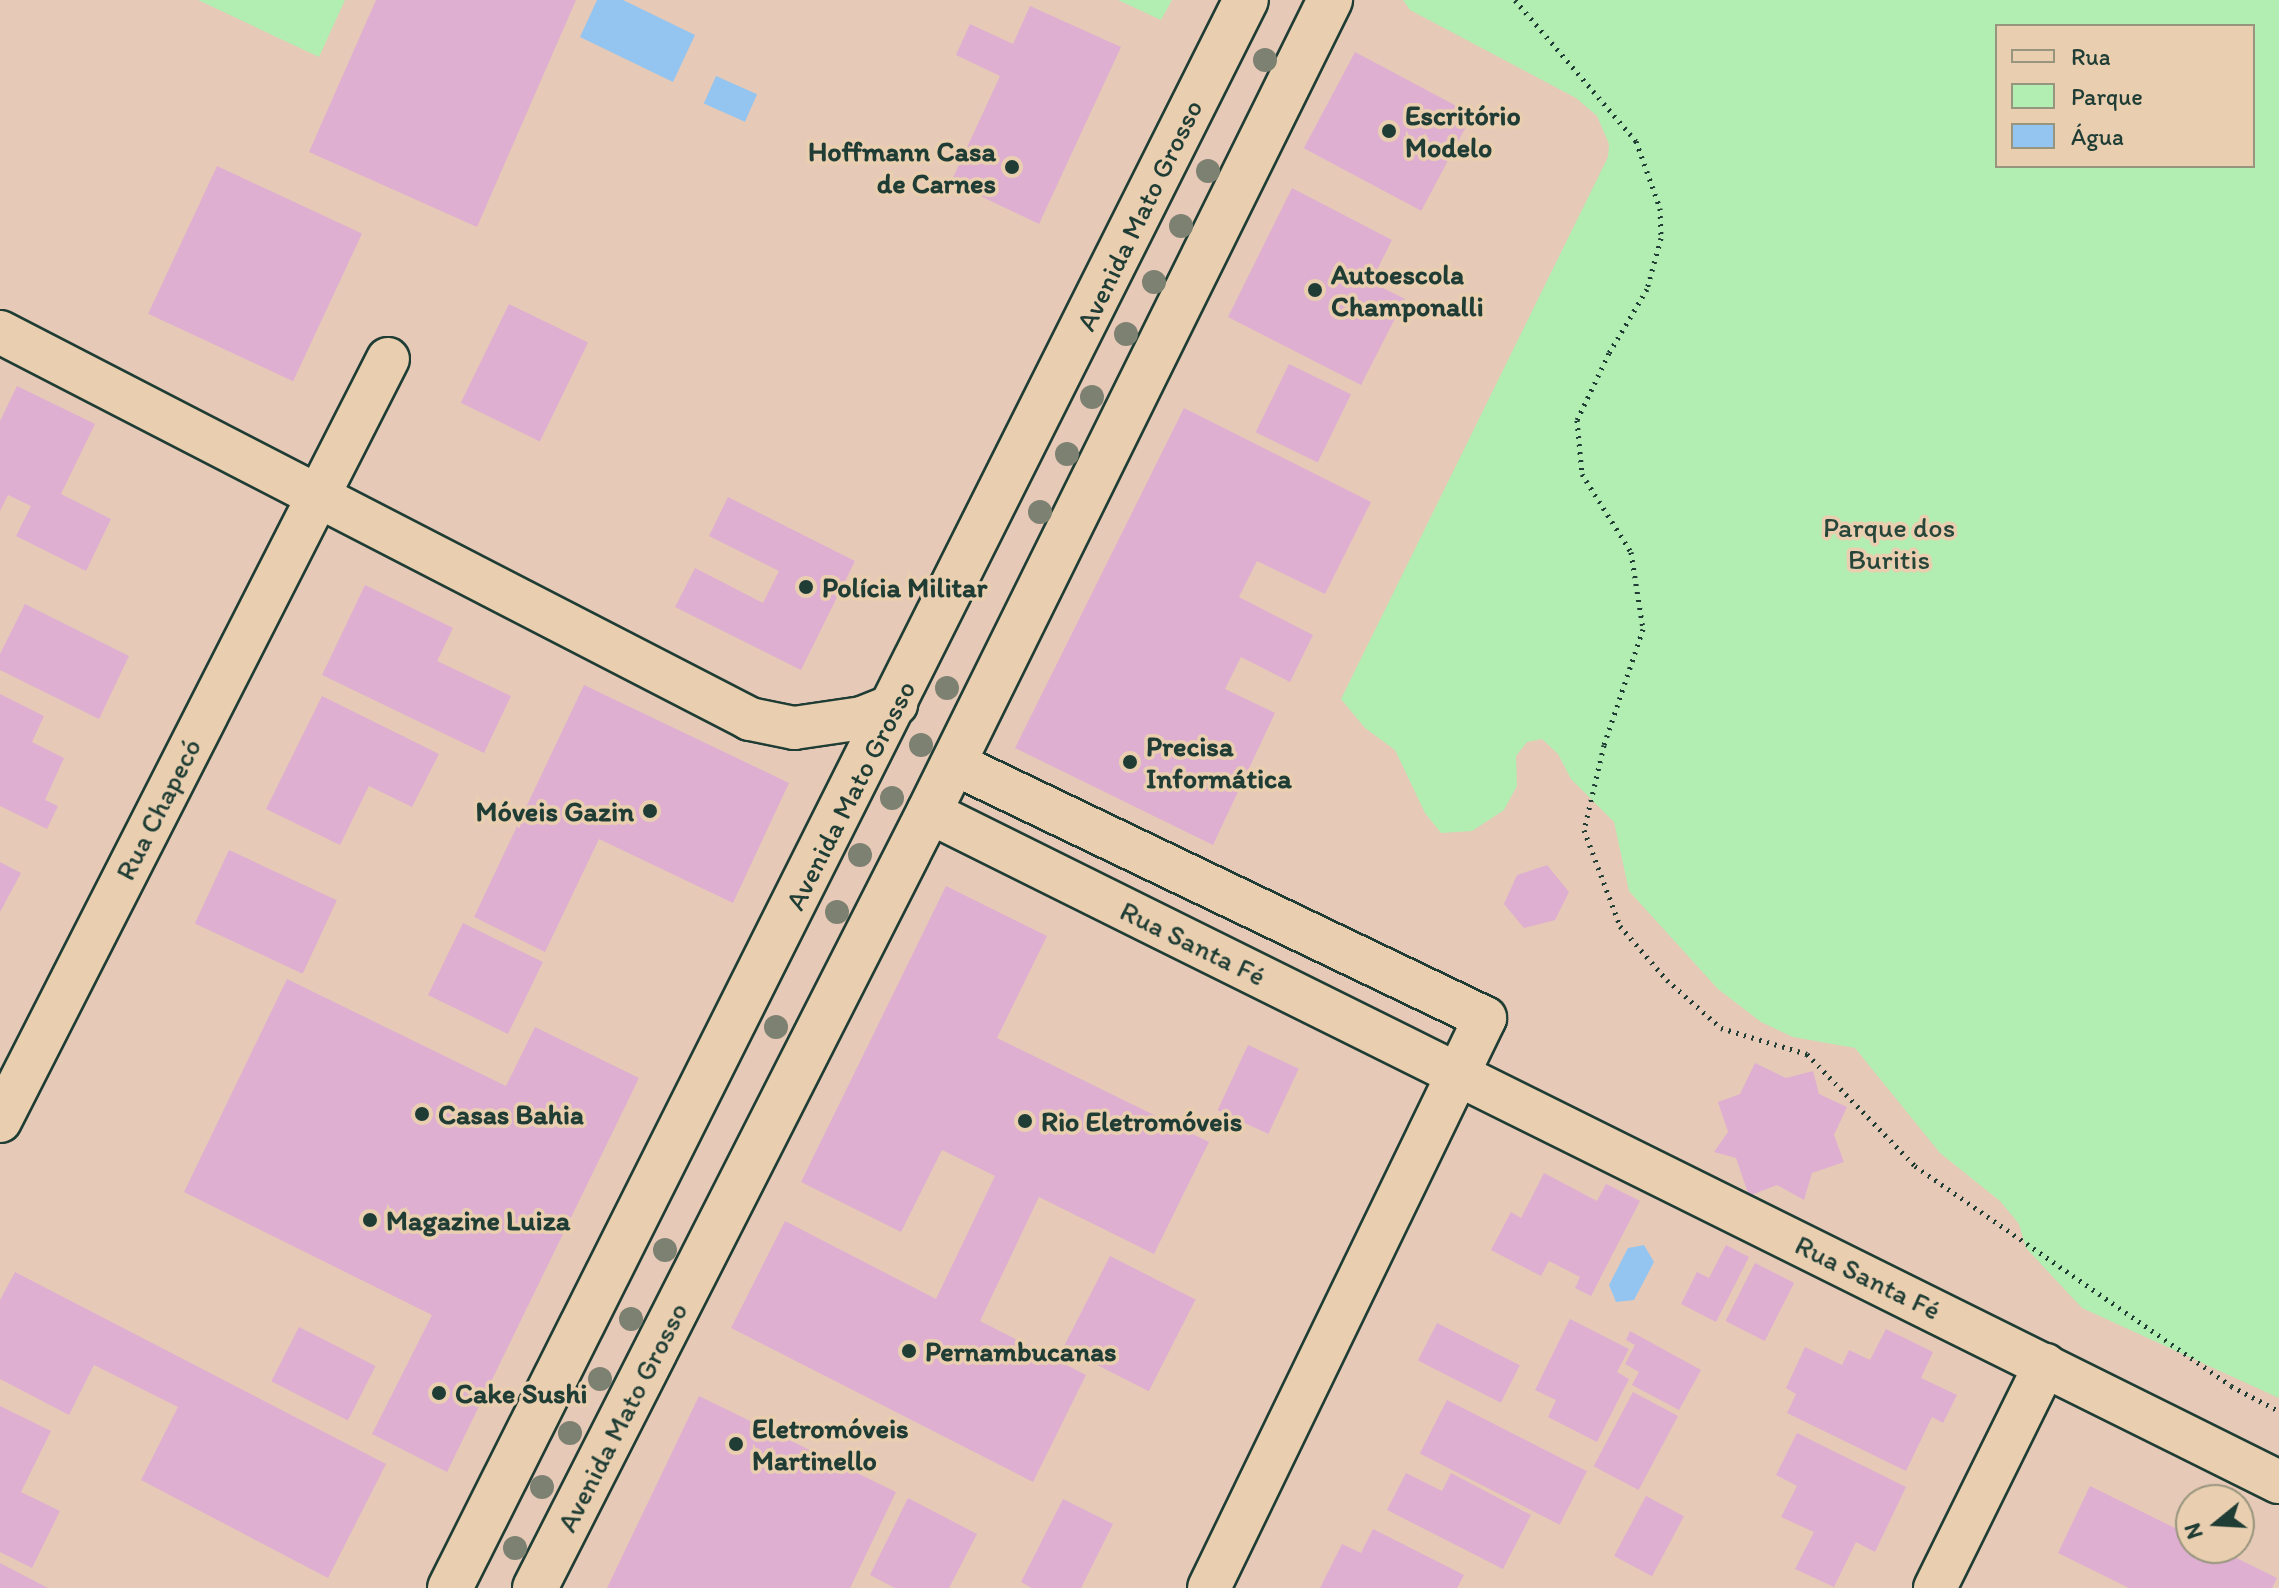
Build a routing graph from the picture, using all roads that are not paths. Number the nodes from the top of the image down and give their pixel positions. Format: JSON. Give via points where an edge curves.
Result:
{"nodes":[{"id":1,"x":1246,"y":0,"type":"edge"},
{"id":2,"x":1330,"y":0,"type":"edge"},
{"id":3,"x":0,"y":332,"type":"edge"},
{"id":4,"x":388,"y":359,"type":"dead end"},
{"id":5,"x":317,"y":496,"type":"junction"},
{"id":6,"x":896,"y":704,"type":"junction"},
{"id":7,"x":953,"y":763,"type":"junction"},
{"id":8,"x":929,"y":812,"type":"junction"},
{"id":9,"x":1456,"y":1074,"type":"junction"},
{"id":10,"x":0,"y":1121,"type":"edge"},
{"id":11,"x":2045,"y":1365,"type":"junction"},
{"id":12,"x":2279,"y":1482,"type":"edge"},
{"id":13,"x":450,"y":1588,"type":"edge"},
{"id":14,"x":535,"y":1588,"type":"edge"},
{"id":15,"x":1209,"y":1588,"type":"edge"},
{"id":16,"x":1935,"y":1588,"type":"edge"}],
"edges":[{"from":1,"to":6,"type":"main road","name":"Avenida Mato Grosso"},
{"from":2,"to":7,"type":"main road","name":"Avenida Mato Grosso"},
{"from":3,"to":5,"type":"street"},
{"from":4,"to":5,"type":"street","name":"Rua Chapecó"},
{"from":5,"to":6,"type":"street","via":[[750,719],[805,727],[862,718]]},
{"from":5,"to":10,"type":"street","name":"Rua Chapecó"},
{"from":6,"to":13,"type":"main road","name":"Avenida Mato Grosso"},
{"from":7,"to":8,"type":"main road","name":"Avenida Mato Grosso"},
{"from":7,"to":9,"type":"street","via":[[1485,1018]]},
{"from":8,"to":9,"type":"street","name":"Rua Santa Fé"},
{"from":8,"to":14,"type":"main road","name":"Avenida Mato Grosso"},
{"from":9,"to":11,"type":"street","name":"Rua Santa Fé"},
{"from":9,"to":15,"type":"street"},
{"from":11,"to":12,"type":"street","name":"Rua Santa Fé"},
{"from":11,"to":16,"type":"street"}]}
